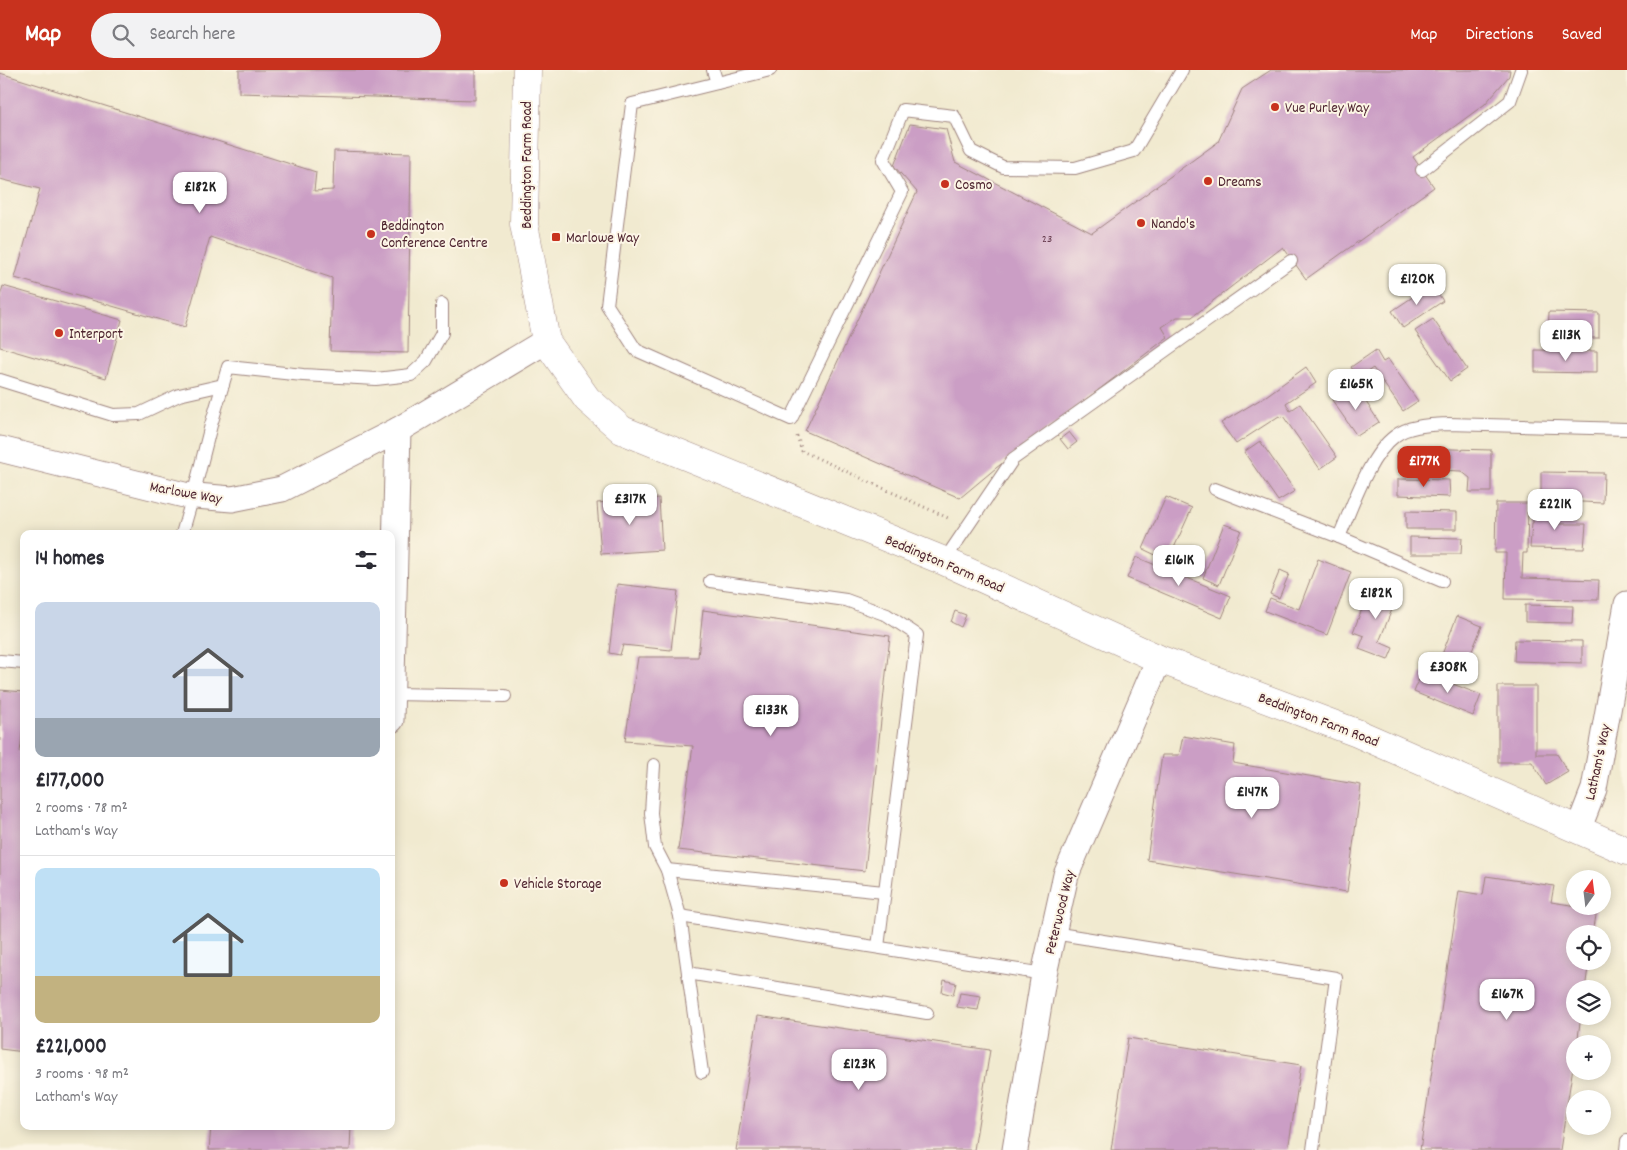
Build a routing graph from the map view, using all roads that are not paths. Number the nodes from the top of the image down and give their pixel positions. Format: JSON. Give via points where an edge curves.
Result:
{"nodes":[{"id":1,"x":527,"y":70,"type":"edge"},
{"id":2,"x":713,"y":70,"type":"edge"},
{"id":3,"x":770,"y":70,"type":"edge"},
{"id":4,"x":1182,"y":70,"type":"edge"},
{"id":5,"x":1521,"y":70,"type":"edge"},
{"id":6,"x":716,"y":83,"type":"junction"},
{"id":7,"x":1422,"y":170,"type":"dead end"},
{"id":8,"x":1291,"y":261,"type":"dead end"},
{"id":9,"x":442,"y":304,"type":"dead end"},
{"id":10,"x":546,"y":341,"type":"junction"},
{"id":11,"x":0,"y":380,"type":"edge"},
{"id":12,"x":223,"y":386,"type":"junction"},
{"id":13,"x":1627,"y":429,"type":"edge"},
{"id":14,"x":398,"y":430,"type":"junction"},
{"id":15,"x":0,"y":449,"type":"edge"},
{"id":16,"x":1215,"y":489,"type":"dead end"},
{"id":17,"x":193,"y":496,"type":"junction"},
{"id":18,"x":183,"y":530,"type":"edge"},
{"id":19,"x":1339,"y":537,"type":"junction"},
{"id":20,"x":944,"y":561,"type":"junction"},
{"id":21,"x":395,"y":562,"type":"edge"},
{"id":22,"x":710,"y":581,"type":"dead end"},
{"id":23,"x":1442,"y":581,"type":"dead end"},
{"id":24,"x":1627,"y":604,"type":"edge"},
{"id":25,"x":1159,"y":659,"type":"junction"},
{"id":26,"x":0,"y":661,"type":"edge"},
{"id":27,"x":20,"y":662,"type":"edge"},
{"id":28,"x":395,"y":694,"type":"edge"},
{"id":29,"x":505,"y":696,"type":"dead end"},
{"id":30,"x":654,"y":765,"type":"dead end"},
{"id":31,"x":1578,"y":830,"type":"junction"},
{"id":32,"x":1627,"y":851,"type":"edge"},
{"id":33,"x":667,"y":870,"type":"junction"},
{"id":34,"x":884,"y":892,"type":"junction"},
{"id":35,"x":680,"y":916,"type":"junction"},
{"id":36,"x":1053,"y":933,"type":"junction"},
{"id":37,"x":878,"y":947,"type":"junction"},
{"id":38,"x":688,"y":973,"type":"junction"},
{"id":39,"x":1044,"y":974,"type":"junction"},
{"id":40,"x":927,"y":1013,"type":"dead end"},
{"id":41,"x":702,"y":1072,"type":"dead end"},
{"id":42,"x":1627,"y":1141,"type":"edge"},
{"id":43,"x":1015,"y":1150,"type":"edge"},
{"id":44,"x":1313,"y":1150,"type":"edge"},
{"id":45,"x":1626,"y":1150,"type":"edge"}],
"edges":[{"from":1,"to":10,"type":"street","name":"Beddington Farm Road","via":[[524,224]]},
{"from":2,"to":6,"type":"lane"},
{"from":3,"to":6,"type":"lane"},
{"from":4,"to":6,"type":"lane","via":[[1134,151],[1075,168],[1003,167],[971,151],[954,116],[903,110],[883,160],[902,192],[791,419],[636,350],[607,304],[632,104]]},
{"from":5,"to":7,"type":"lane","via":[[1510,101]]},
{"from":8,"to":20,"type":"lane","via":[[1013,459]]},
{"from":9,"to":12,"type":"lane","via":[[442,333],[426,361],[411,375],[376,379],[228,367]]},
{"from":10,"to":14,"type":"street","name":"Marlowe Way"},
{"from":10,"to":20,"type":"street","name":"Beddington Farm Road","via":[[587,399],[622,430]]},
{"from":11,"to":12,"type":"lane","via":[[113,415],[140,414],[179,395]]},
{"from":12,"to":17,"type":"lane"},
{"from":13,"to":19,"type":"lane","via":[[1448,424],[1420,426],[1396,435],[1372,460]]},
{"from":14,"to":17,"type":"street","name":"Marlowe Way","via":[[282,489],[232,499]]},
{"from":14,"to":21,"type":"street"},
{"from":15,"to":17,"type":"street","name":"Marlowe Way"},
{"from":16,"to":19,"type":"lane"},
{"from":17,"to":18,"type":"lane"},
{"from":19,"to":23,"type":"lane"},
{"from":20,"to":25,"type":"street","name":"Beddington Farm Road"},
{"from":22,"to":34,"type":"lane","via":[[846,600],[887,615],[917,635]]},
{"from":24,"to":31,"type":"street","name":"Latham's Way","via":[[1594,789]]},
{"from":25,"to":31,"type":"street","name":"Beddington Farm Road","via":[[1357,733]]},
{"from":25,"to":36,"type":"street","name":"Peterwood Way","via":[[1066,874]]},
{"from":26,"to":27,"type":"lane"},
{"from":28,"to":29,"type":"lane"},
{"from":30,"to":33,"type":"lane","via":[[651,813],[655,847]]},
{"from":31,"to":32,"type":"street","name":"Beddington Farm Road"},
{"from":33,"to":34,"type":"lane"},
{"from":33,"to":35,"type":"lane"},
{"from":34,"to":37,"type":"lane"},
{"from":35,"to":37,"type":"lane"},
{"from":35,"to":38,"type":"lane"},
{"from":36,"to":39,"type":"street","name":"Peterwood Way"},
{"from":36,"to":44,"type":"lane","via":[[1336,978]]},
{"from":37,"to":39,"type":"lane"},
{"from":38,"to":40,"type":"lane"},
{"from":38,"to":41,"type":"lane"},
{"from":39,"to":43,"type":"street","name":"Peterwood Way"},
{"from":42,"to":45,"type":"lane"}]}
